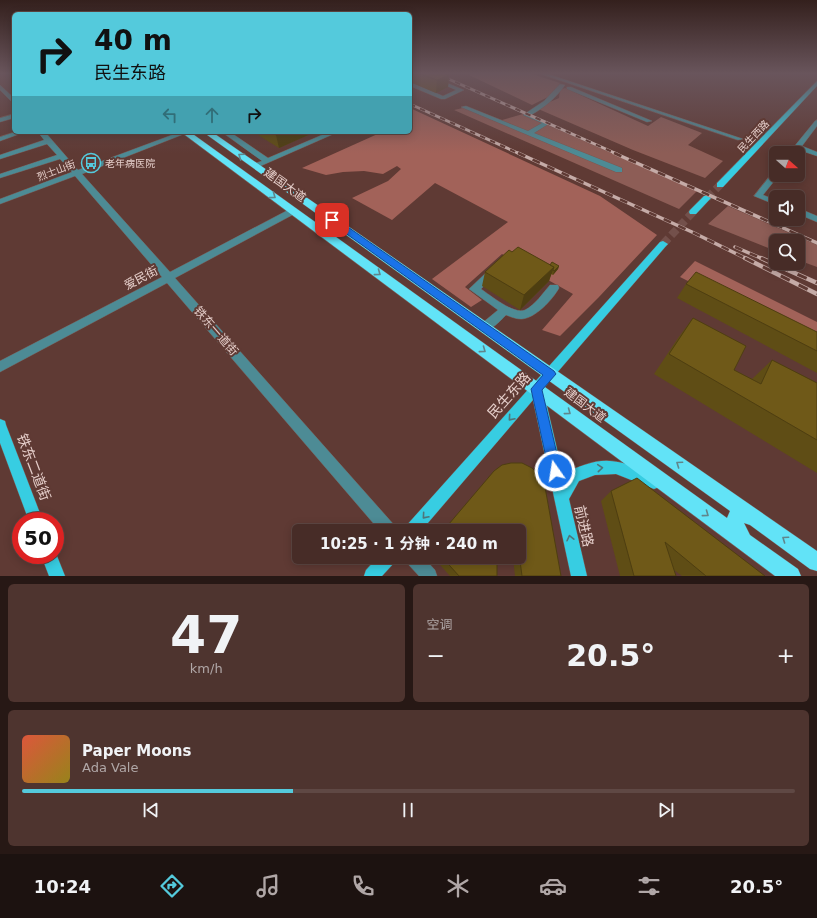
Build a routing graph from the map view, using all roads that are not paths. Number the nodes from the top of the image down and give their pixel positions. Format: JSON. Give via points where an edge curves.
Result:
{"nodes":[{"id":1,"x":551,"y":100,"type":"edge"},
{"id":2,"x":601,"y":100,"type":"edge"},
{"id":3,"x":617,"y":100,"type":"edge"},
{"id":4,"x":801,"y":100,"type":"edge"},
{"id":5,"x":464,"y":107,"type":"dead end"},
{"id":6,"x":12,"y":117,"type":"edge"},
{"id":7,"x":0,"y":120,"type":"edge"},
{"id":8,"x":649,"y":121,"type":"dead end"},
{"id":9,"x":817,"y":122,"type":"edge"},
{"id":10,"x":529,"y":133,"type":"junction"},
{"id":11,"x":16,"y":134,"type":"edge"},
{"id":12,"x":43,"y":134,"type":"edge"},
{"id":13,"x":181,"y":134,"type":"edge"},
{"id":14,"x":189,"y":134,"type":"edge"},
{"id":15,"x":210,"y":134,"type":"edge"},
{"id":16,"x":227,"y":134,"type":"edge"},
{"id":17,"x":330,"y":134,"type":"edge"},
{"id":18,"x":0,"y":139,"type":"edge"},
{"id":19,"x":740,"y":139,"type":"dead end"},
{"id":20,"x":49,"y":141,"type":"junction"},
{"id":21,"x":798,"y":146,"type":"edge"},
{"id":22,"x":805,"y":152,"type":"edge"},
{"id":23,"x":817,"y":154,"type":"edge"},
{"id":24,"x":62,"y":156,"type":"junction"},
{"id":25,"x":0,"y":157,"type":"edge"},
{"id":26,"x":262,"y":164,"type":"junction"},
{"id":27,"x":619,"y":170,"type":"dead end"},
{"id":28,"x":77,"y":173,"type":"junction"},
{"id":29,"x":0,"y":176,"type":"edge"},
{"id":30,"x":769,"y":182,"type":"edge"},
{"id":31,"x":720,"y":185,"type":"tunnel mouth"},
{"id":32,"x":707,"y":198,"type":"tunnel mouth"},
{"id":33,"x":769,"y":200,"type":"edge"},
{"id":34,"x":0,"y":202,"type":"edge"},
{"id":35,"x":293,"y":211,"type":"junction"},
{"id":36,"x":693,"y":212,"type":"tunnel mouth"},
{"id":37,"x":805,"y":214,"type":"edge"},
{"id":38,"x":817,"y":219,"type":"edge"},
{"id":39,"x":663,"y":244,"type":"tunnel mouth"},
{"id":40,"x":502,"y":263,"type":"edge"},
{"id":41,"x":169,"y":277,"type":"junction"},
{"id":42,"x":554,"y":288,"type":"dead end"},
{"id":43,"x":505,"y":310,"type":"junction"},
{"id":44,"x":485,"y":327,"type":"junction"},
{"id":45,"x":0,"y":367,"type":"edge"},
{"id":46,"x":550,"y":374,"type":"junction"},
{"id":47,"x":537,"y":389,"type":"junction"},
{"id":48,"x":0,"y":425,"type":"edge"},
{"id":49,"x":674,"y":491,"type":"junction"},
{"id":50,"x":561,"y":499,"type":"junction"},
{"id":51,"x":33,"y":512,"type":"edge"},
{"id":52,"x":762,"y":523,"type":"junction"},
{"id":53,"x":384,"y":524,"type":"edge"},
{"id":54,"x":417,"y":524,"type":"edge"},
{"id":55,"x":757,"y":550,"type":"junction"},
{"id":56,"x":817,"y":562,"type":"edge"},
{"id":57,"x":52,"y":564,"type":"edge"},
{"id":58,"x":382,"y":564,"type":"edge"},
{"id":59,"x":419,"y":564,"type":"edge"},
{"id":60,"x":57,"y":576,"type":"edge"},
{"id":61,"x":372,"y":576,"type":"edge"},
{"id":62,"x":429,"y":576,"type":"edge"},
{"id":63,"x":579,"y":576,"type":"edge"},
{"id":64,"x":791,"y":576,"type":"edge"}],
"edges":[{"from":1,"to":10,"type":"street","via":[[526,115],[547,123]]},
{"from":2,"to":8,"type":"street"},
{"from":3,"to":19,"type":"street"},
{"from":4,"to":31,"type":"main road","name":"民生西路"},
{"from":5,"to":10,"type":"street"},
{"from":6,"to":7,"type":"street"},
{"from":9,"to":21,"type":"street"},
{"from":10,"to":27,"type":"street"},
{"from":11,"to":18,"type":"street"},
{"from":12,"to":20,"type":"street","name":"铁东一道街"},
{"from":13,"to":28,"type":"street","name":"烈士山街"},
{"from":14,"to":35,"type":"highway","name":"建国大道","one_way":true},
{"from":26,"to":15,"type":"highway","name":"建国大道","one_way":true},
{"from":16,"to":26,"type":"street"},
{"from":17,"to":26,"type":"street"},
{"from":20,"to":24,"type":"street","name":"铁东一道街"},
{"from":20,"to":25,"type":"street"},
{"from":22,"to":23,"type":"street"},
{"from":24,"to":28,"type":"street","name":"铁东一道街"},
{"from":24,"to":29,"type":"street"},
{"from":26,"to":44,"type":"highway","name":"建国大道"},
{"from":28,"to":34,"type":"street","name":"烈士山街"},
{"from":28,"to":41,"type":"street","name":"铁东一道街"},
{"from":30,"to":33,"type":"street","via":[[758,196]]},
{"from":32,"to":36,"type":"main road"},
{"from":35,"to":41,"type":"street","name":"爱民街"},
{"from":35,"to":47,"type":"highway","name":"建国大道","one_way":true},
{"from":37,"to":38,"type":"street"},
{"from":39,"to":46,"type":"main road","name":"民生东路"},
{"from":40,"to":43,"type":"street","via":[[474,289]]},
{"from":41,"to":45,"type":"street","name":"爱民街"},
{"from":41,"to":53,"type":"street","name":"铁东一道街"},
{"from":42,"to":43,"type":"street","via":[[522,316]]},
{"from":43,"to":44,"type":"street"},
{"from":44,"to":46,"type":"highway","name":"建国大道"},
{"from":46,"to":47,"type":"main road","name":"民生东路"},
{"from":52,"to":46,"type":"highway","name":"建国大道","one_way":true},
{"from":47,"to":49,"type":"highway","name":"建国大道","one_way":true},
{"from":47,"to":50,"type":"main road","name":"前进路"},
{"from":47,"to":54,"type":"main road","name":"民生东路","one_way":true},
{"from":48,"to":51,"type":"main road","name":"铁东二道街"},
{"from":50,"to":49,"type":"main road","one_way":true,"via":[[574,476],[595,468],[616,467]]},
{"from":49,"to":55,"type":"highway","name":"建国大道","one_way":true},
{"from":63,"to":50,"type":"main road","name":"前进路","one_way":true},
{"from":52,"to":55,"type":"highway","via":[[743,514],[736,518],[735,527]]},
{"from":56,"to":52,"type":"highway","name":"建国大道","one_way":true},
{"from":55,"to":64,"type":"highway","name":"建国大道"},
{"from":57,"to":60,"type":"main road"},
{"from":58,"to":61,"type":"main road"},
{"from":59,"to":62,"type":"street"}]}
